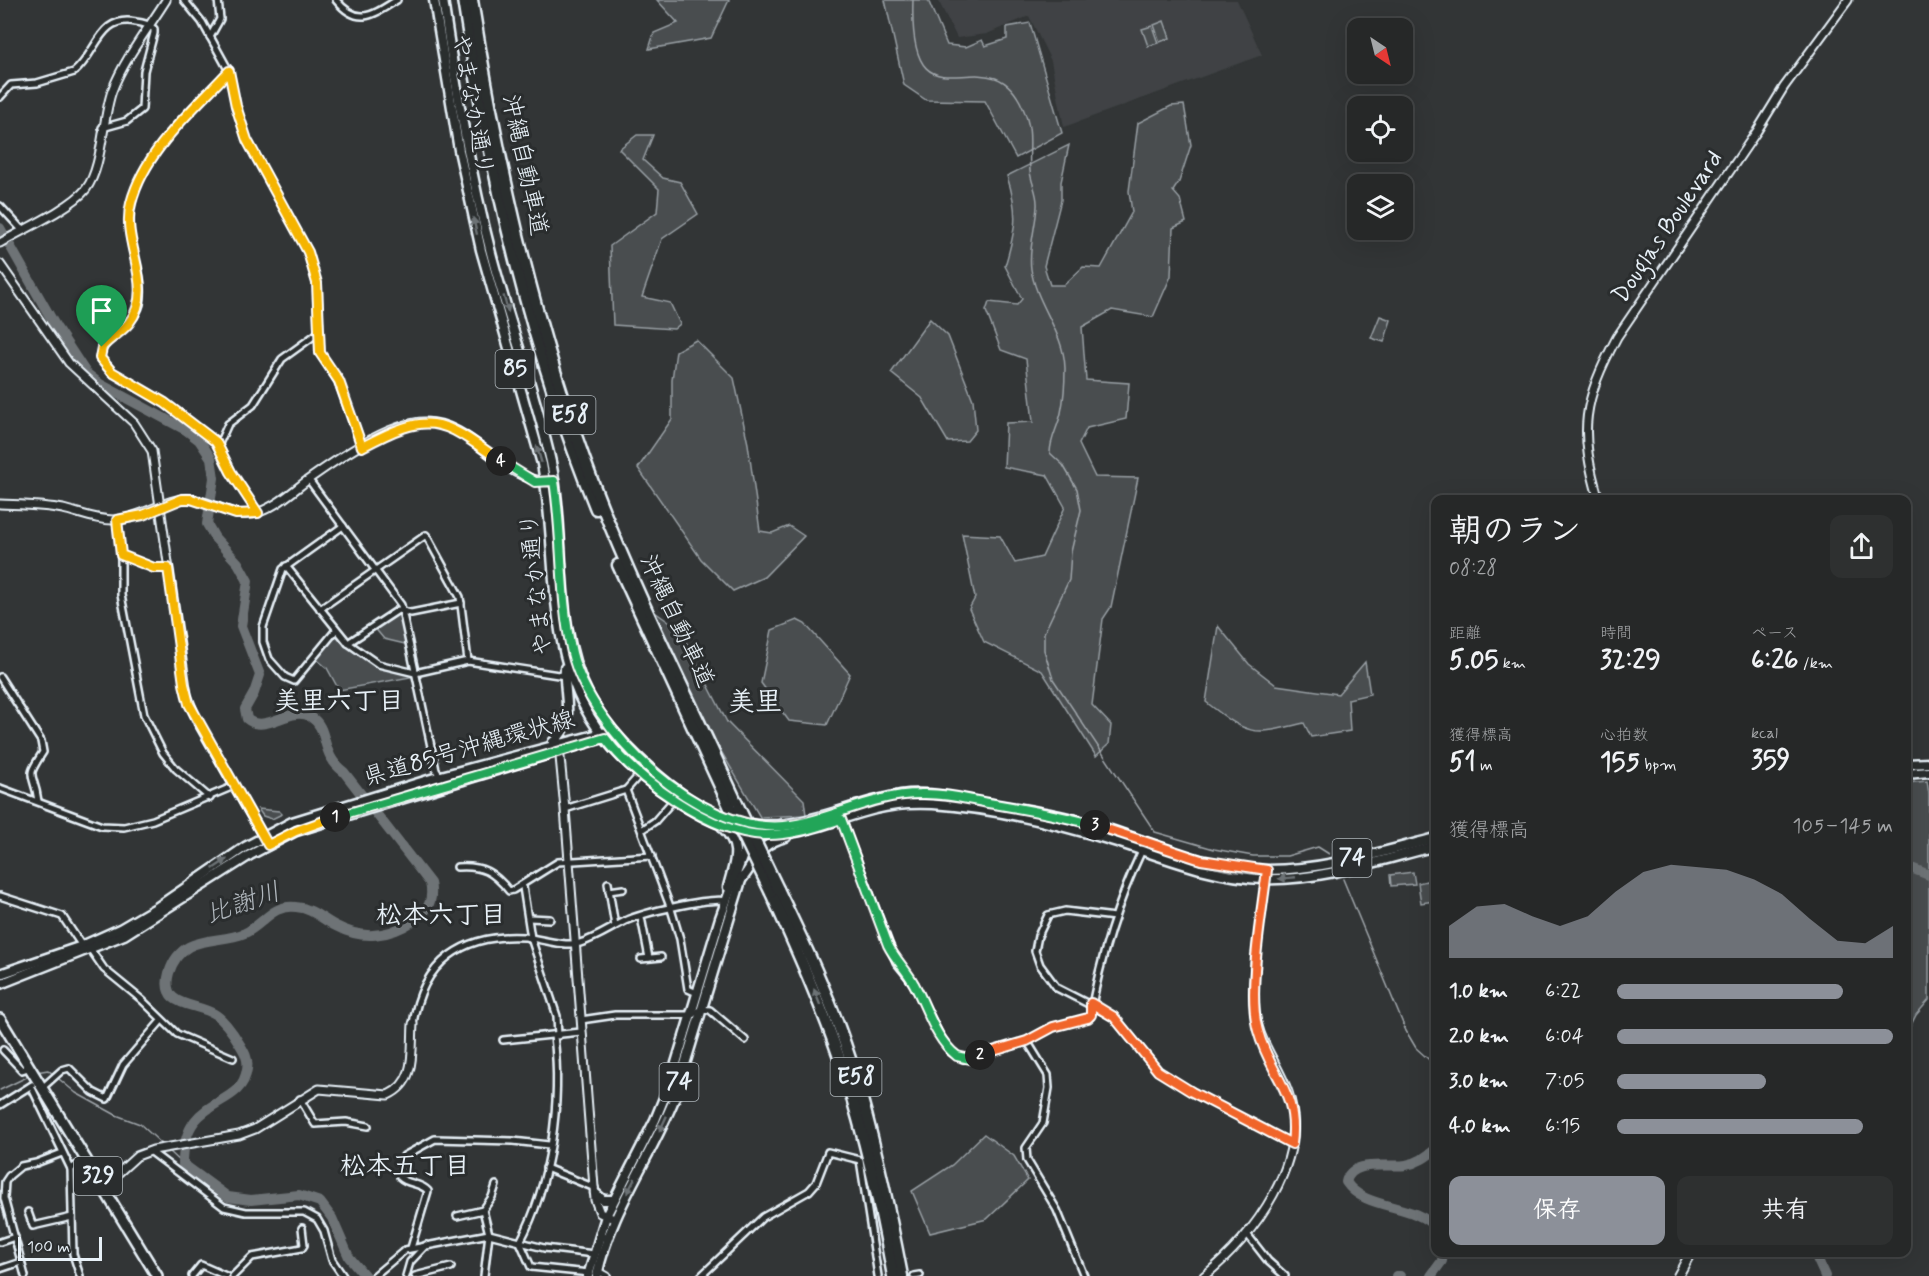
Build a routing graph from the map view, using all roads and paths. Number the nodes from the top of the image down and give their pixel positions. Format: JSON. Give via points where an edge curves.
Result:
{"nodes":[{"id":1,"x":166,"y":0,"type":"edge"},
{"id":2,"x":184,"y":0,"type":"edge"},
{"id":3,"x":219,"y":0,"type":"edge"},
{"id":4,"x":336,"y":0,"type":"edge"},
{"id":5,"x":397,"y":0,"type":"edge"},
{"id":6,"x":434,"y":0,"type":"edge"},
{"id":7,"x":443,"y":0,"type":"edge"},
{"id":8,"x":463,"y":0,"type":"edge"},
{"id":9,"x":472,"y":0,"type":"edge"},
{"id":10,"x":1848,"y":0,"type":"edge"},
{"id":11,"x":150,"y":26,"type":"junction"},
{"id":12,"x":210,"y":37,"type":"junction"},
{"id":13,"x":229,"y":71,"type":"junction"},
{"id":14,"x":0,"y":97,"type":"edge"},
{"id":15,"x":102,"y":128,"type":"junction"},
{"id":16,"x":0,"y":206,"type":"edge"},
{"id":17,"x":22,"y":230,"type":"junction"},
{"id":18,"x":1,"y":242,"type":"edge"},
{"id":19,"x":485,"y":250,"type":"junction"},
{"id":20,"x":0,"y":264,"type":"edge"},
{"id":21,"x":318,"y":333,"type":"junction"},
{"id":22,"x":218,"y":446,"type":"junction"},
{"id":23,"x":362,"y":447,"type":"junction"},
{"id":24,"x":309,"y":480,"type":"junction"},
{"id":25,"x":550,"y":481,"type":"junction"},
{"id":26,"x":1598,"y":495,"type":"edge"},
{"id":27,"x":0,"y":504,"type":"edge"},
{"id":28,"x":160,"y":507,"type":"junction"},
{"id":29,"x":258,"y":513,"type":"junction"},
{"id":30,"x":117,"y":520,"type":"junction"},
{"id":31,"x":344,"y":526,"type":"junction"},
{"id":32,"x":121,"y":555,"type":"junction"},
{"id":33,"x":286,"y":566,"type":"junction"},
{"id":34,"x":168,"y":568,"type":"junction"},
{"id":35,"x":377,"y":571,"type":"junction"},
{"id":36,"x":461,"y":603,"type":"junction"},
{"id":37,"x":320,"y":609,"type":"junction"},
{"id":38,"x":402,"y":610,"type":"junction"},
{"id":39,"x":336,"y":630,"type":"junction"},
{"id":40,"x":348,"y":643,"type":"junction"},
{"id":41,"x":468,"y":661,"type":"junction"},
{"id":42,"x":566,"y":664,"type":"junction"},
{"id":43,"x":415,"y":673,"type":"junction"},
{"id":44,"x":565,"y":676,"type":"junction"},
{"id":45,"x":0,"y":677,"type":"edge"},
{"id":46,"x":612,"y":731,"type":"junction"},
{"id":47,"x":603,"y":735,"type":"junction"},
{"id":48,"x":548,"y":746,"type":"junction"},
{"id":49,"x":556,"y":752,"type":"junction"},
{"id":50,"x":1929,"y":763,"type":"edge"},
{"id":51,"x":1911,"y":765,"type":"edge"},
{"id":52,"x":1929,"y":772,"type":"edge"},
{"id":53,"x":641,"y":773,"type":"junction"},
{"id":54,"x":1911,"y":774,"type":"edge"},
{"id":55,"x":442,"y":781,"type":"junction"},
{"id":56,"x":234,"y":786,"type":"junction"},
{"id":57,"x":0,"y":788,"type":"edge"},
{"id":58,"x":626,"y":790,"type":"junction"},
{"id":59,"x":210,"y":798,"type":"junction"},
{"id":60,"x":675,"y":798,"type":"junction"},
{"id":61,"x":379,"y":799,"type":"junction"},
{"id":62,"x":38,"y":801,"type":"junction"},
{"id":63,"x":734,"y":808,"type":"junction"},
{"id":64,"x":565,"y":809,"type":"junction"},
{"id":65,"x":839,"y":815,"type":"junction"},
{"id":66,"x":721,"y":825,"type":"junction"},
{"id":67,"x":643,"y":829,"type":"junction"},
{"id":68,"x":753,"y":831,"type":"junction"},
{"id":69,"x":795,"y":833,"type":"junction"},
{"id":70,"x":1431,"y":839,"type":"edge"},
{"id":71,"x":266,"y":841,"type":"junction"},
{"id":72,"x":1144,"y":846,"type":"junction"},
{"id":73,"x":1431,"y":847,"type":"edge"},
{"id":74,"x":652,"y":856,"type":"junction"},
{"id":75,"x":568,"y":860,"type":"junction"},
{"id":76,"x":457,"y":867,"type":"dead end"},
{"id":77,"x":1266,"y":875,"type":"junction"},
{"id":78,"x":741,"y":880,"type":"junction"},
{"id":79,"x":608,"y":883,"type":"dead end"},
{"id":80,"x":523,"y":886,"type":"junction"},
{"id":81,"x":623,"y":889,"type":"dead end"},
{"id":82,"x":609,"y":891,"type":"junction"},
{"id":83,"x":774,"y":891,"type":"junction"},
{"id":84,"x":0,"y":896,"type":"edge"},
{"id":85,"x":725,"y":901,"type":"junction"},
{"id":86,"x":671,"y":909,"type":"junction"},
{"id":87,"x":641,"y":917,"type":"junction"},
{"id":88,"x":1115,"y":917,"type":"junction"},
{"id":89,"x":529,"y":918,"type":"junction"},
{"id":90,"x":550,"y":919,"type":"dead end"},
{"id":91,"x":615,"y":926,"type":"junction"},
{"id":92,"x":531,"y":938,"type":"junction"},
{"id":93,"x":575,"y":944,"type":"junction"},
{"id":94,"x":82,"y":946,"type":"junction"},
{"id":95,"x":91,"y":950,"type":"junction"},
{"id":96,"x":661,"y":957,"type":"dead end"},
{"id":97,"x":649,"y":958,"type":"junction"},
{"id":98,"x":642,"y":959,"type":"dead end"},
{"id":99,"x":0,"y":974,"type":"edge"},
{"id":100,"x":0,"y":984,"type":"edge"},
{"id":101,"x":697,"y":993,"type":"junction"},
{"id":102,"x":1091,"y":1003,"type":"junction"},
{"id":103,"x":701,"y":1009,"type":"junction"},
{"id":104,"x":692,"y":1015,"type":"junction"},
{"id":105,"x":0,"y":1019,"type":"edge"},
{"id":106,"x":581,"y":1020,"type":"junction"},
{"id":107,"x":161,"y":1021,"type":"junction"},
{"id":108,"x":413,"y":1024,"type":"joint"},
{"id":109,"x":581,"y":1032,"type":"junction"},
{"id":110,"x":556,"y":1036,"type":"junction"},
{"id":111,"x":503,"y":1040,"type":"dead end"},
{"id":112,"x":745,"y":1040,"type":"dead end"},
{"id":113,"x":1027,"y":1041,"type":"junction"},
{"id":114,"x":15,"y":1043,"type":"junction"},
{"id":115,"x":2,"y":1050,"type":"edge"},
{"id":116,"x":233,"y":1058,"type":"dead end"},
{"id":117,"x":28,"y":1069,"type":"junction"},
{"id":118,"x":37,"y":1083,"type":"junction"},
{"id":119,"x":300,"y":1099,"type":"junction"},
{"id":120,"x":0,"y":1105,"type":"edge"},
{"id":121,"x":368,"y":1126,"type":"dead end"},
{"id":122,"x":1292,"y":1144,"type":"junction"},
{"id":123,"x":549,"y":1145,"type":"junction"},
{"id":124,"x":152,"y":1150,"type":"junction"},
{"id":125,"x":62,"y":1152,"type":"junction"},
{"id":126,"x":87,"y":1158,"type":"junction"},
{"id":127,"x":546,"y":1168,"type":"junction"},
{"id":128,"x":71,"y":1169,"type":"junction"},
{"id":129,"x":496,"y":1185,"type":"dead end"},
{"id":130,"x":104,"y":1186,"type":"junction"},
{"id":131,"x":595,"y":1191,"type":"junction"},
{"id":132,"x":613,"y":1200,"type":"junction"},
{"id":133,"x":483,"y":1210,"type":"junction"},
{"id":134,"x":28,"y":1212,"type":"dead end"},
{"id":135,"x":457,"y":1216,"type":"dead end"},
{"id":136,"x":72,"y":1217,"type":"junction"},
{"id":137,"x":610,"y":1218,"type":"junction"},
{"id":138,"x":302,"y":1228,"type":"dead end"},
{"id":139,"x":489,"y":1234,"type":"junction"},
{"id":140,"x":1247,"y":1234,"type":"junction"},
{"id":141,"x":15,"y":1237,"type":"junction"},
{"id":142,"x":0,"y":1242,"type":"edge"},
{"id":143,"x":520,"y":1242,"type":"junction"},
{"id":144,"x":426,"y":1245,"type":"junction"},
{"id":145,"x":411,"y":1248,"type":"junction"},
{"id":146,"x":594,"y":1254,"type":"junction"},
{"id":147,"x":1688,"y":1257,"type":"edge"},
{"id":148,"x":21,"y":1262,"type":"junction"},
{"id":149,"x":451,"y":1267,"type":"dead end"},
{"id":150,"x":0,"y":1269,"type":"edge"},
{"id":151,"x":377,"y":1274,"type":"edge"},
{"id":152,"x":593,"y":1274,"type":"edge"},
{"id":153,"x":25,"y":1276,"type":"edge"},
{"id":154,"x":80,"y":1276,"type":"edge"},
{"id":155,"x":157,"y":1276,"type":"edge"},
{"id":156,"x":192,"y":1276,"type":"edge"},
{"id":157,"x":226,"y":1276,"type":"edge"},
{"id":158,"x":233,"y":1276,"type":"edge"},
{"id":159,"x":343,"y":1276,"type":"edge"},
{"id":160,"x":406,"y":1276,"type":"edge"},
{"id":161,"x":415,"y":1276,"type":"edge"},
{"id":162,"x":484,"y":1276,"type":"edge"},
{"id":163,"x":608,"y":1276,"type":"edge"},
{"id":164,"x":701,"y":1276,"type":"edge"},
{"id":165,"x":878,"y":1276,"type":"edge"},
{"id":166,"x":893,"y":1276,"type":"edge"},
{"id":167,"x":902,"y":1276,"type":"edge"},
{"id":168,"x":1084,"y":1276,"type":"edge"},
{"id":169,"x":1204,"y":1276,"type":"edge"},
{"id":170,"x":1285,"y":1276,"type":"edge"},
{"id":171,"x":1678,"y":1276,"type":"edge"}],
"edges":[{"from":1,"to":11,"type":"street"},
{"from":2,"to":12,"type":"street"},
{"from":3,"to":12,"type":"street","via":[[220,19]]},
{"from":4,"to":5,"type":"street","via":[[354,16],[366,17]]},
{"from":19,"to":6,"type":"main road","name":"やまなか通り","number":"85","one_way":true,"via":[[459,150]]},
{"from":7,"to":19,"type":"main road","name":"やまなか通り","number":"85"},
{"from":8,"to":63,"type":"highway","name":"沖縄自動車道","number":"E58","via":[[505,225],[546,373],[633,601]]},
{"from":9,"to":63,"type":"highway","name":"沖縄自動車道","number":"E58","via":[[514,222],[565,402],[627,568]]},
{"from":10,"to":26,"type":"street","name":"Douglas Boulevard","via":[[1784,87],[1604,361],[1584,433]]},
{"from":11,"to":14,"type":"street","via":[[128,20],[117,22],[96,40],[74,72],[37,83],[11,85]]},
{"from":11,"to":15,"type":"street","via":[[115,85]]},
{"from":11,"to":15,"type":"street","via":[[154,33],[144,71],[142,109],[119,125]]},
{"from":12,"to":13,"type":"street"},
{"from":13,"to":21,"type":"street","via":[[247,140],[312,263],[319,301]]},
{"from":13,"to":22,"type":"street","via":[[175,128],[150,162],[134,193],[129,211],[130,231],[141,284],[140,300],[128,325],[102,347],[100,358],[112,372],[165,403]]},
{"from":15,"to":17,"type":"street","via":[[95,170],[86,189]]},
{"from":16,"to":17,"type":"street"},
{"from":17,"to":18,"type":"street"},
{"from":19,"to":25,"type":"main road","name":"やまなか通り","number":"85","via":[[538,414]]},
{"from":20,"to":28,"type":"street","via":[[69,363],[143,434],[152,452]]},
{"from":21,"to":22,"type":"street","via":[[282,359],[253,405],[228,424]]},
{"from":21,"to":23,"type":"street","via":[[320,353],[339,381]]},
{"from":22,"to":29,"type":"street"},
{"from":23,"to":24,"type":"street"},
{"from":23,"to":25,"type":"street","via":[[413,423],[439,423],[458,431],[521,476],[535,482]]},
{"from":24,"to":29,"type":"street"},
{"from":24,"to":31,"type":"street"},
{"from":25,"to":42,"type":"main road","name":"やまなか通り","number":"85","via":[[556,617]]},
{"from":25,"to":46,"type":"main road","name":"やまなか通り","number":"85","via":[[572,654],[588,694]]},
{"from":27,"to":30,"type":"street","via":[[45,506]]},
{"from":28,"to":29,"type":"street","via":[[182,499],[236,514]]},
{"from":28,"to":30,"type":"street"},
{"from":28,"to":34,"type":"street"},
{"from":30,"to":32,"type":"street"},
{"from":31,"to":33,"type":"street"},
{"from":31,"to":35,"type":"street"},
{"from":32,"to":34,"type":"street","via":[[154,568]]},
{"from":32,"to":59,"type":"street","via":[[121,596],[144,715],[163,753]]},
{"from":33,"to":37,"type":"street"},
{"from":33,"to":39,"type":"street","via":[[277,582],[262,634],[275,667],[294,681]]},
{"from":34,"to":56,"type":"street","via":[[186,695]]},
{"from":35,"to":36,"type":"street","via":[[426,535]]},
{"from":35,"to":37,"type":"street"},
{"from":35,"to":38,"type":"street"},
{"from":36,"to":38,"type":"street","via":[[411,613]]},
{"from":36,"to":41,"type":"street"},
{"from":37,"to":39,"type":"street"},
{"from":38,"to":40,"type":"street"},
{"from":38,"to":43,"type":"street"},
{"from":39,"to":40,"type":"street"},
{"from":40,"to":43,"type":"street","via":[[378,664]]},
{"from":41,"to":43,"type":"street"},
{"from":41,"to":44,"type":"street"},
{"from":42,"to":44,"type":"main road"},
{"from":42,"to":47,"type":"main road","name":"やまなか通り","number":"85","via":[[579,699]]},
{"from":43,"to":55,"type":"street","via":[[436,770]]},
{"from":44,"to":48,"type":"main road","via":[[567,723],[562,736]]},
{"from":45,"to":62,"type":"street","via":[[41,741],[43,752],[32,766],[31,776]]},
{"from":46,"to":47,"type":"main road","name":"県道85号沖縄環状線"},
{"from":46,"to":68,"type":"main road","name":"やまなか通り","number":"85","via":[[651,768],[700,805]]},
{"from":47,"to":48,"type":"main road","name":"県道85号沖縄環状線"},
{"from":47,"to":49,"type":"main road","name":"県道85号沖縄環状線"},
{"from":47,"to":53,"type":"main road","name":"やまなか通り","number":"85"},
{"from":48,"to":55,"type":"main road","name":"県道85号沖縄環状線"},
{"from":49,"to":55,"type":"main road","name":"県道85号沖縄環状線"},
{"from":49,"to":64,"type":"street","via":[[560,757]]},
{"from":50,"to":51,"type":"main road"},
{"from":52,"to":54,"type":"main road"},
{"from":53,"to":58,"type":"street"},
{"from":53,"to":60,"type":"main road","name":"やまなか通り","number":"85"},
{"from":55,"to":61,"type":"main road","name":"県道85号沖縄環状線"},
{"from":56,"to":59,"type":"street"},
{"from":56,"to":71,"type":"street"},
{"from":57,"to":62,"type":"street"},
{"from":58,"to":64,"type":"street"},
{"from":58,"to":67,"type":"street"},
{"from":59,"to":62,"type":"street","via":[[124,827],[102,825]]},
{"from":60,"to":66,"type":"main road","name":"やまなか通り","number":"85"},
{"from":60,"to":67,"type":"street"},
{"from":61,"to":71,"type":"main road","name":"県道85号沖縄環状線","via":[[363,809]]},
{"from":61,"to":71,"type":"main road","name":"県道85号沖縄環状線","via":[[356,801],[292,822]]},
{"from":63,"to":83,"type":"highway","name":"沖縄自動車道","number":"E58","bridge":true},
{"from":64,"to":75,"type":"street"},
{"from":65,"to":68,"type":"main road","number":"74"},
{"from":65,"to":69,"type":"main road","number":"74"},
{"from":65,"to":72,"type":"main road","number":"74","via":[[906,804],[935,804]]},
{"from":65,"to":113,"type":"street","via":[[896,962],[914,984],[930,1021],[951,1052],[970,1059]]},
{"from":66,"to":68,"type":"main road","name":"やまなか通り","number":"85"},
{"from":66,"to":85,"type":"main road","via":[[734,840],[736,851]]},
{"from":67,"to":74,"type":"street"},
{"from":68,"to":69,"type":"main road","number":"74"},
{"from":68,"to":78,"type":"main road","number":"74"},
{"from":68,"to":85,"type":"main road","number":"74"},
{"from":69,"to":78,"type":"main road","via":[[757,853]]},
{"from":70,"to":77,"type":"main road","number":"74"},
{"from":94,"to":71,"type":"main road","name":"県道85号沖縄環状線","one_way":true,"via":[[120,929]]},
{"from":71,"to":95,"type":"main road","name":"県道85号沖縄環状線","via":[[160,914]]},
{"from":72,"to":77,"type":"main road","number":"74","via":[[1224,875]]},
{"from":72,"to":88,"type":"street"},
{"from":73,"to":77,"type":"main road","number":"74","one_way":true,"via":[[1339,870]]},
{"from":74,"to":75,"type":"street"},
{"from":74,"to":86,"type":"street"},
{"from":75,"to":80,"type":"street","via":[[558,862]]},
{"from":75,"to":93,"type":"street"},
{"from":76,"to":80,"type":"street","via":[[486,869],[509,891]]},
{"from":77,"to":122,"type":"street","via":[[1254,1003],[1258,1032],[1290,1101],[1295,1126]]},
{"from":78,"to":103,"type":"main road","number":"74"},
{"from":79,"to":82,"type":"street"},
{"from":80,"to":89,"type":"street"},
{"from":81,"to":82,"type":"street"},
{"from":82,"to":91,"type":"street"},
{"from":166,"to":83,"type":"highway","name":"沖縄自動車道","number":"E58","one_way":true,"via":[[846,1076]]},
{"from":83,"to":167,"type":"highway","name":"沖縄自動車道","number":"E58","via":[[821,981],[855,1074]]},
{"from":84,"to":94,"type":"street","via":[[62,916]]},
{"from":85,"to":86,"type":"street","via":[[710,899]]},
{"from":85,"to":101,"type":"main road","number":"74"},
{"from":86,"to":87,"type":"street"},
{"from":86,"to":101,"type":"street","via":[[688,989]]},
{"from":87,"to":91,"type":"street"},
{"from":87,"to":97,"type":"street"},
{"from":88,"to":102,"type":"street"},
{"from":88,"to":102,"type":"street","via":[[1055,912],[1046,919],[1038,936],[1037,958],[1047,976],[1062,992]]},
{"from":89,"to":90,"type":"street"},
{"from":89,"to":92,"type":"street"},
{"from":91,"to":93,"type":"street"},
{"from":92,"to":93,"type":"street"},
{"from":92,"to":108,"type":"street","via":[[480,941],[451,953],[426,978],[416,1002]]},
{"from":92,"to":110,"type":"street","via":[[557,1016]]},
{"from":93,"to":106,"type":"street"},
{"from":94,"to":99,"type":"main road","name":"県道85号沖縄環状線"},
{"from":95,"to":100,"type":"main road","name":"県道85号沖縄環状線"},
{"from":95,"to":107,"type":"street","via":[[104,969]]},
{"from":96,"to":97,"type":"street"},
{"from":97,"to":98,"type":"street"},
{"from":101,"to":104,"type":"main road","number":"74"},
{"from":102,"to":113,"type":"street","via":[[1088,1018],[1053,1027]]},
{"from":102,"to":122,"type":"street","via":[[1114,1017],[1158,1071]]},
{"from":103,"to":104,"type":"street"},
{"from":103,"to":112,"type":"street","via":[[710,1010]]},
{"from":103,"to":137,"type":"main road","number":"74","one_way":true,"via":[[664,1123]]},
{"from":104,"to":106,"type":"street","via":[[615,1015]]},
{"from":104,"to":132,"type":"main road","number":"74","via":[[655,1120]]},
{"from":105,"to":114,"type":"highway","number":"329"},
{"from":106,"to":109,"type":"street"},
{"from":107,"to":116,"type":"street","via":[[177,1034]]},
{"from":107,"to":118,"type":"street","via":[[123,1065],[107,1099],[93,1092],[69,1068],[52,1080]]},
{"from":108,"to":119,"type":"street","via":[[409,1076],[396,1092],[388,1095],[319,1089]]},
{"from":109,"to":110,"type":"street"},
{"from":109,"to":131,"type":"street"},
{"from":110,"to":111,"type":"street"},
{"from":110,"to":123,"type":"street","via":[[557,1095]]},
{"from":113,"to":168,"type":"street","via":[[1048,1075],[1049,1088],[1043,1123],[1026,1148],[1027,1160],[1051,1198]]},
{"from":114,"to":115,"type":"street"},
{"from":114,"to":117,"type":"highway","number":"329"},
{"from":115,"to":117,"type":"street","via":[[22,1070]]},
{"from":117,"to":118,"type":"highway","number":"329"},
{"from":118,"to":120,"type":"street"},
{"from":118,"to":125,"type":"street"},
{"from":118,"to":126,"type":"highway","number":"329"},
{"from":119,"to":121,"type":"street","via":[[315,1124],[346,1122]]},
{"from":119,"to":124,"type":"street","via":[[255,1129],[202,1143]]},
{"from":122,"to":140,"type":"street","via":[[1272,1194]]},
{"from":123,"to":127,"type":"street"},
{"from":123,"to":145,"type":"street","via":[[435,1139],[404,1156],[400,1177],[428,1191]]},
{"from":124,"to":130,"type":"street","via":[[137,1156]]},
{"from":124,"to":159,"type":"street","via":[[224,1207],[246,1212],[304,1212],[317,1219],[332,1260]]},
{"from":125,"to":128,"type":"street"},
{"from":125,"to":141,"type":"street","via":[[21,1166],[9,1176],[4,1197]]},
{"from":126,"to":128,"type":"street"},
{"from":126,"to":130,"type":"highway","number":"329"},
{"from":127,"to":131,"type":"street"},
{"from":127,"to":143,"type":"street","via":[[540,1201]]},
{"from":128,"to":136,"type":"street"},
{"from":129,"to":133,"type":"street"},
{"from":130,"to":155,"type":"highway","number":"329"},
{"from":131,"to":132,"type":"main road","via":[[603,1200]]},
{"from":131,"to":137,"type":"street","via":[[597,1208]]},
{"from":132,"to":137,"type":"main road","number":"74"},
{"from":133,"to":135,"type":"street"},
{"from":133,"to":139,"type":"street"},
{"from":134,"to":136,"type":"street","via":[[33,1226]]},
{"from":136,"to":154,"type":"street","via":[[73,1254]]},
{"from":137,"to":146,"type":"main road","number":"74"},
{"from":137,"to":152,"type":"main road","number":"74"},
{"from":138,"to":158,"type":"street","via":[[302,1248],[252,1257]]},
{"from":139,"to":143,"type":"street"},
{"from":139,"to":144,"type":"street"},
{"from":139,"to":162,"type":"street"},
{"from":140,"to":169,"type":"street"},
{"from":140,"to":170,"type":"street"},
{"from":141,"to":142,"type":"street"},
{"from":141,"to":148,"type":"street"},
{"from":143,"to":146,"type":"street"},
{"from":143,"to":152,"type":"street","via":[[531,1267]]},
{"from":144,"to":145,"type":"street"},
{"from":144,"to":160,"type":"street","via":[[410,1262]]},
{"from":145,"to":151,"type":"street","via":[[399,1253]]},
{"from":146,"to":152,"type":"main road","number":"74"},
{"from":147,"to":171,"type":"main road"},
{"from":148,"to":150,"type":"street"},
{"from":148,"to":153,"type":"street"},
{"from":149,"to":161,"type":"street"},
{"from":152,"to":163,"type":"street"},
{"from":156,"to":157,"type":"street","via":[[205,1265]]},
{"from":164,"to":165,"type":"street","via":[[763,1217],[809,1191],[828,1152],[860,1160]]}]}
